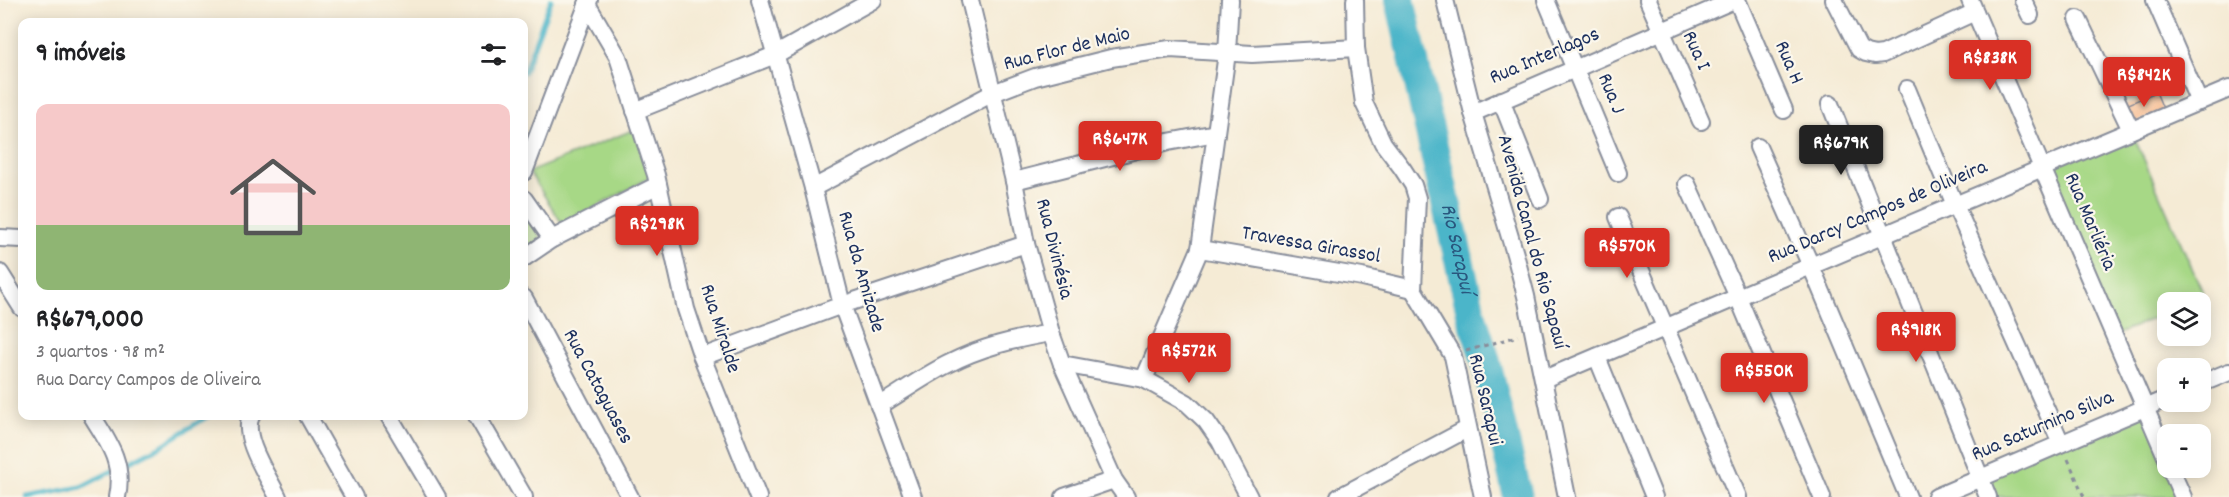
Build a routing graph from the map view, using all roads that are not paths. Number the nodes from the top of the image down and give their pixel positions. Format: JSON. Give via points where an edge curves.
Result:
{"nodes":[{"id":1,"x":760,"y":0,"type":"edge"},
{"id":2,"x":873,"y":0,"type":"edge"},
{"id":3,"x":970,"y":0,"type":"edge"},
{"id":4,"x":1230,"y":0,"type":"edge"},
{"id":5,"x":1355,"y":0,"type":"edge"},
{"id":6,"x":1445,"y":0,"type":"edge"},
{"id":7,"x":1546,"y":0,"type":"edge"},
{"id":8,"x":1647,"y":0,"type":"edge"},
{"id":9,"x":1735,"y":0,"type":"edge"},
{"id":10,"x":1834,"y":0,"type":"edge"},
{"id":11,"x":2155,"y":0,"type":"edge"},
{"id":12,"x":588,"y":2,"type":"edge"},
{"id":13,"x":1972,"y":6,"type":"edge"},
{"id":14,"x":2078,"y":19,"type":"dead end"},
{"id":15,"x":1662,"y":31,"type":"junction"},
{"id":16,"x":1356,"y":48,"type":"junction"},
{"id":17,"x":1227,"y":53,"type":"junction"},
{"id":18,"x":775,"y":55,"type":"junction"},
{"id":19,"x":1575,"y":68,"type":"junction"},
{"id":20,"x":1907,"y":89,"type":"dead end"},
{"id":21,"x":2229,"y":89,"type":"edge"},
{"id":22,"x":993,"y":93,"type":"junction"},
{"id":23,"x":1501,"y":100,"type":"junction"},
{"id":24,"x":2199,"y":102,"type":"junction"},
{"id":25,"x":1830,"y":104,"type":"dead end"},
{"id":26,"x":1784,"y":110,"type":"dead end"},
{"id":27,"x":634,"y":111,"type":"junction"},
{"id":28,"x":1473,"y":113,"type":"junction"},
{"id":29,"x":1701,"y":121,"type":"dead end"},
{"id":30,"x":2131,"y":130,"type":"junction"},
{"id":31,"x":1216,"y":133,"type":"junction"},
{"id":32,"x":1758,"y":147,"type":"dead end"},
{"id":33,"x":528,"y":161,"type":"edge"},
{"id":34,"x":2042,"y":168,"type":"junction"},
{"id":35,"x":1618,"y":173,"type":"dead end"},
{"id":36,"x":1014,"y":181,"type":"junction"},
{"id":37,"x":1687,"y":184,"type":"dead end"},
{"id":38,"x":658,"y":185,"type":"junction"},
{"id":39,"x":813,"y":188,"type":"junction"},
{"id":40,"x":1540,"y":199,"type":"dead end"},
{"id":41,"x":528,"y":205,"type":"edge"},
{"id":42,"x":1956,"y":205,"type":"junction"},
{"id":43,"x":1618,"y":216,"type":"dead end"},
{"id":44,"x":1884,"y":235,"type":"junction"},
{"id":45,"x":0,"y":238,"type":"edge"},
{"id":46,"x":18,"y":239,"type":"edge"},
{"id":47,"x":552,"y":239,"type":"junction"},
{"id":48,"x":1026,"y":244,"type":"junction"},
{"id":49,"x":1200,"y":249,"type":"junction"},
{"id":50,"x":528,"y":255,"type":"edge"},
{"id":51,"x":1811,"y":266,"type":"junction"},
{"id":52,"x":1,"y":277,"type":"edge"},
{"id":53,"x":1413,"y":289,"type":"junction"},
{"id":54,"x":1738,"y":297,"type":"junction"},
{"id":55,"x":18,"y":302,"type":"edge"},
{"id":56,"x":842,"y":305,"type":"junction"},
{"id":57,"x":528,"y":306,"type":"edge"},
{"id":58,"x":1667,"y":327,"type":"junction"},
{"id":59,"x":1051,"y":333,"type":"junction"},
{"id":60,"x":702,"y":357,"type":"junction"},
{"id":61,"x":1597,"y":357,"type":"junction"},
{"id":62,"x":1062,"y":364,"type":"junction"},
{"id":63,"x":2229,"y":372,"type":"edge"},
{"id":64,"x":1144,"y":379,"type":"junction"},
{"id":65,"x":1544,"y":379,"type":"junction"},
{"id":66,"x":2211,"y":379,"type":"edge"},
{"id":67,"x":2157,"y":403,"type":"edge"},
{"id":68,"x":879,"y":406,"type":"junction"},
{"id":69,"x":2145,"y":408,"type":"junction"},
{"id":70,"x":95,"y":420,"type":"edge"},
{"id":71,"x":250,"y":420,"type":"edge"},
{"id":72,"x":310,"y":420,"type":"edge"},
{"id":73,"x":391,"y":420,"type":"edge"},
{"id":74,"x":479,"y":420,"type":"edge"},
{"id":75,"x":1467,"y":429,"type":"junction"},
{"id":76,"x":2157,"y":436,"type":"edge"},
{"id":77,"x":2061,"y":443,"type":"junction"},
{"id":78,"x":1981,"y":478,"type":"junction"},
{"id":79,"x":2174,"y":478,"type":"edge"},
{"id":80,"x":1113,"y":480,"type":"junction"},
{"id":81,"x":118,"y":490,"type":"edge"},
{"id":82,"x":278,"y":497,"type":"edge"},
{"id":83,"x":354,"y":497,"type":"edge"},
{"id":84,"x":437,"y":497,"type":"edge"},
{"id":85,"x":524,"y":497,"type":"edge"},
{"id":86,"x":630,"y":497,"type":"edge"},
{"id":87,"x":758,"y":497,"type":"edge"},
{"id":88,"x":913,"y":497,"type":"edge"},
{"id":89,"x":1064,"y":497,"type":"edge"},
{"id":90,"x":1126,"y":497,"type":"edge"},
{"id":91,"x":1249,"y":497,"type":"edge"},
{"id":92,"x":1339,"y":497,"type":"edge"},
{"id":93,"x":1483,"y":497,"type":"edge"},
{"id":94,"x":1567,"y":497,"type":"edge"},
{"id":95,"x":1654,"y":497,"type":"edge"},
{"id":96,"x":1738,"y":497,"type":"edge"},
{"id":97,"x":1822,"y":497,"type":"edge"},
{"id":98,"x":1908,"y":497,"type":"edge"},
{"id":99,"x":1936,"y":497,"type":"edge"},
{"id":100,"x":1988,"y":497,"type":"edge"},
{"id":101,"x":2183,"y":497,"type":"edge"}],
"edges":[{"from":1,"to":18,"type":"street","name":"Rua da Amizade"},
{"from":2,"to":18,"type":"street"},
{"from":3,"to":22,"type":"street","name":"Rua Divinésia"},
{"from":4,"to":17,"type":"street"},
{"from":5,"to":16,"type":"street"},
{"from":6,"to":28,"type":"street","name":"Avenida Canal do Rio Sapauí"},
{"from":7,"to":19,"type":"street","name":"Rua J"},
{"from":8,"to":15,"type":"street","name":"Rua I"},
{"from":9,"to":15,"type":"street","name":"Rua Interlagos"},
{"from":9,"to":26,"type":"street","name":"Rua H"},
{"from":10,"to":13,"type":"street","via":[[1859,49],[1875,55],[1900,47]]},
{"from":11,"to":24,"type":"street"},
{"from":12,"to":27,"type":"street","name":"Rua Miralde","via":[[618,57]]},
{"from":12,"to":33,"type":"street"},
{"from":13,"to":34,"type":"street","name":"Rua Marliéria"},
{"from":14,"to":30,"type":"street"},
{"from":15,"to":19,"type":"street","name":"Rua Interlagos"},
{"from":15,"to":29,"type":"street","name":"Rua I"},
{"from":16,"to":17,"type":"street","name":"Rua Flor de Maio"},
{"from":16,"to":53,"type":"street","via":[[1364,103],[1417,198]]},
{"from":17,"to":22,"type":"street","name":"Rua Flor de Maio","via":[[1170,49],[1112,58],[1035,77]]},
{"from":17,"to":31,"type":"street"},
{"from":18,"to":27,"type":"street"},
{"from":18,"to":39,"type":"street","name":"Rua da Amizade"},
{"from":19,"to":23,"type":"street","name":"Rua Interlagos"},
{"from":19,"to":35,"type":"street","name":"Rua J"},
{"from":20,"to":42,"type":"street"},
{"from":21,"to":24,"type":"street","name":"Rua Darcy Campos de Oliveira"},
{"from":22,"to":36,"type":"street","name":"Rua Divinésia"},
{"from":22,"to":39,"type":"street","name":"Rua Flor de Maio"},
{"from":23,"to":28,"type":"street","name":"Rua Interlagos"},
{"from":23,"to":40,"type":"street"},
{"from":24,"to":30,"type":"street","name":"Rua Darcy Campos de Oliveira"},
{"from":25,"to":44,"type":"street"},
{"from":27,"to":38,"type":"street","name":"Rua Miralde"},
{"from":28,"to":65,"type":"street","name":"Avenida Canal do Rio Sapauí","via":[[1515,254]]},
{"from":30,"to":34,"type":"street","name":"Rua Darcy Campos de Oliveira"},
{"from":31,"to":36,"type":"street"},
{"from":31,"to":49,"type":"street"},
{"from":32,"to":51,"type":"street"},
{"from":34,"to":42,"type":"street","name":"Rua Darcy Campos de Oliveira"},
{"from":34,"to":69,"type":"street","name":"Rua Marliéria"},
{"from":36,"to":48,"type":"street","name":"Rua Divinésia"},
{"from":37,"to":54,"type":"street"},
{"from":38,"to":47,"type":"street"},
{"from":38,"to":60,"type":"street","name":"Rua Miralde","via":[[686,309]]},
{"from":39,"to":56,"type":"street","name":"Rua da Amizade"},
{"from":41,"to":47,"type":"street"},
{"from":42,"to":44,"type":"street","name":"Rua Darcy Campos de Oliveira"},
{"from":42,"to":77,"type":"street"},
{"from":43,"to":58,"type":"street"},
{"from":44,"to":51,"type":"street","name":"Rua Darcy Campos de Oliveira"},
{"from":44,"to":78,"type":"street"},
{"from":45,"to":46,"type":"street"},
{"from":47,"to":50,"type":"street"},
{"from":48,"to":56,"type":"street"},
{"from":48,"to":59,"type":"street","name":"Rua Divinésia"},
{"from":49,"to":53,"type":"street","name":"Travessa Girassol"},
{"from":49,"to":64,"type":"street"},
{"from":51,"to":54,"type":"street","name":"Rua Darcy Campos de Oliveira"},
{"from":51,"to":98,"type":"street"},
{"from":52,"to":55,"type":"street"},
{"from":53,"to":75,"type":"street","name":"Rua Sarapui","via":[[1453,356]]},
{"from":54,"to":58,"type":"street","name":"Rua Darcy Campos de Oliveira"},
{"from":54,"to":97,"type":"street"},
{"from":56,"to":60,"type":"street"},
{"from":56,"to":68,"type":"street","name":"Rua da Amizade"},
{"from":57,"to":86,"type":"street","name":"Rua Cataguases"},
{"from":58,"to":61,"type":"street","name":"Rua Darcy Campos de Oliveira"},
{"from":58,"to":96,"type":"street"},
{"from":59,"to":62,"type":"street","name":"Rua Divinésia"},
{"from":59,"to":68,"type":"street","via":[[987,347],[948,364]]},
{"from":60,"to":87,"type":"street","name":"Rua Miralde"},
{"from":61,"to":65,"type":"street","name":"Rua Darcy Campos de Oliveira"},
{"from":61,"to":95,"type":"street"},
{"from":62,"to":64,"type":"street"},
{"from":62,"to":80,"type":"street","name":"Rua Divinésia"},
{"from":63,"to":66,"type":"street"},
{"from":64,"to":91,"type":"street","via":[[1187,403],[1206,421]]},
{"from":65,"to":94,"type":"street","name":"Avenida Canal do Rio Sapauí"},
{"from":67,"to":69,"type":"street","name":"Rua Saturnino Silva"},
{"from":68,"to":88,"type":"street","name":"Rua da Amizade"},
{"from":69,"to":76,"type":"street","name":"Rua Marliéria"},
{"from":69,"to":77,"type":"street","name":"Rua Saturnino Silva"},
{"from":70,"to":81,"type":"street","via":[[118,463]]},
{"from":71,"to":82,"type":"street","via":[[250,441]]},
{"from":72,"to":83,"type":"street"},
{"from":73,"to":84,"type":"street"},
{"from":74,"to":85,"type":"street"},
{"from":75,"to":92,"type":"street"},
{"from":75,"to":93,"type":"street","name":"Rua Sarapui"},
{"from":77,"to":78,"type":"street","name":"Rua Saturnino Silva"},
{"from":78,"to":99,"type":"street","name":"Rua Saturnino Silva"},
{"from":78,"to":100,"type":"street"},
{"from":79,"to":101,"type":"street"},
{"from":80,"to":89,"type":"street"},
{"from":80,"to":90,"type":"street","name":"Rua Divinésia"}]}
